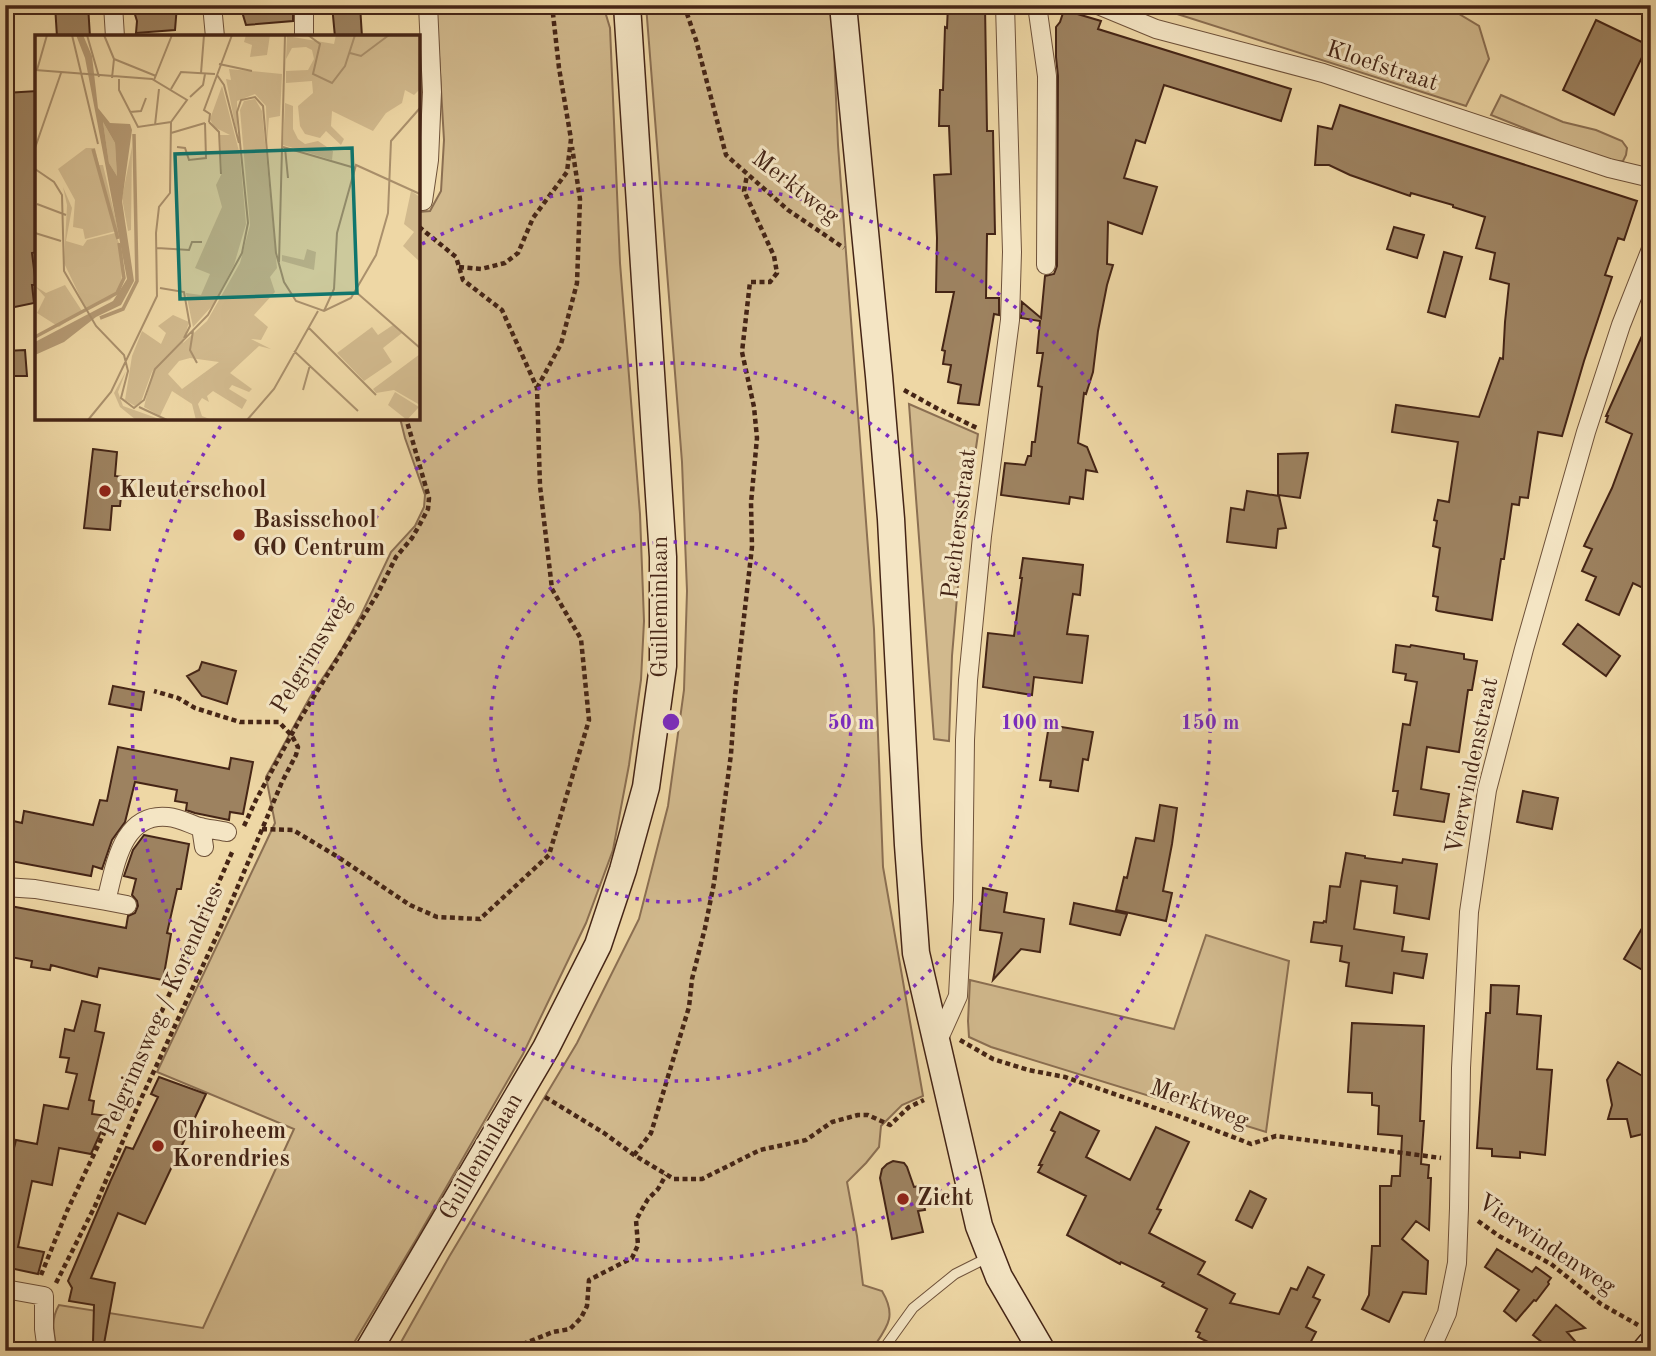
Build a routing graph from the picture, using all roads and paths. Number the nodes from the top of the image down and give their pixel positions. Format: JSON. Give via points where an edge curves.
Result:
{"nodes":[{"id":1,"x":113,"y":5,"type":"edge"},
{"id":2,"x":212,"y":5,"type":"edge"},
{"id":3,"x":304,"y":5,"type":"edge"},
{"id":4,"x":428,"y":5,"type":"edge"},
{"id":5,"x":552,"y":5,"type":"edge"},
{"id":6,"x":627,"y":5,"type":"edge"},
{"id":7,"x":684,"y":5,"type":"edge"},
{"id":8,"x":843,"y":5,"type":"edge"},
{"id":9,"x":1005,"y":5,"type":"edge"},
{"id":10,"x":1037,"y":5,"type":"edge"},
{"id":11,"x":1098,"y":5,"type":"edge"},
{"id":12,"x":115,"y":35,"type":"edge"},
{"id":13,"x":215,"y":35,"type":"edge"},
{"id":14,"x":304,"y":35,"type":"edge"},
{"id":15,"x":571,"y":139,"type":"junction"},
{"id":16,"x":747,"y":175,"type":"junction"},
{"id":17,"x":1651,"y":178,"type":"edge"},
{"id":18,"x":423,"y":201,"type":"dead end"},
{"id":19,"x":420,"y":228,"type":"edge"},
{"id":20,"x":1651,"y":249,"type":"edge"},
{"id":21,"x":868,"y":264,"type":"junction"},
{"id":22,"x":1046,"y":265,"type":"dead end"},
{"id":23,"x":459,"y":267,"type":"junction"},
{"id":24,"x":879,"y":376,"type":"junction"},
{"id":25,"x":537,"y":388,"type":"junction"},
{"id":26,"x":407,"y":420,"type":"edge"},
{"id":27,"x":970,"y":424,"type":"dead end"},
{"id":28,"x":154,"y":691,"type":"dead end"},
{"id":29,"x":292,"y":736,"type":"junction"},
{"id":30,"x":201,"y":827,"type":"junction"},
{"id":31,"x":262,"y":829,"type":"junction"},
{"id":32,"x":233,"y":834,"type":"joint"},
{"id":33,"x":204,"y":847,"type":"dead end"},
{"id":34,"x":233,"y":850,"type":"dead end"},
{"id":35,"x":5,"y":887,"type":"edge"},
{"id":36,"x":106,"y":901,"type":"junction"},
{"id":37,"x":127,"y":905,"type":"dead end"},
{"id":38,"x":936,"y":1045,"type":"junction"},
{"id":39,"x":526,"y":1081,"type":"junction"},
{"id":40,"x":948,"y":1093,"type":"junction"},
{"id":41,"x":634,"y":1155,"type":"junction"},
{"id":42,"x":1460,"y":1161,"type":"junction"},
{"id":43,"x":666,"y":1175,"type":"junction"},
{"id":44,"x":1459,"y":1208,"type":"junction"},
{"id":45,"x":990,"y":1256,"type":"junction"},
{"id":46,"x":5,"y":1289,"type":"edge"},
{"id":47,"x":39,"y":1295,"type":"junction"},
{"id":48,"x":1646,"y":1344,"type":"edge"},
{"id":49,"x":47,"y":1351,"type":"edge"},
{"id":50,"x":368,"y":1351,"type":"edge"},
{"id":51,"x":517,"y":1351,"type":"edge"},
{"id":52,"x":882,"y":1351,"type":"edge"},
{"id":53,"x":1042,"y":1351,"type":"edge"},
{"id":54,"x":1430,"y":1351,"type":"edge"}],
"edges":[{"from":1,"to":12,"type":"street"},
{"from":2,"to":13,"type":"street"},
{"from":3,"to":14,"type":"street"},
{"from":4,"to":18,"type":"street","via":[[432,92]]},
{"from":5,"to":15,"type":"path"},
{"from":6,"to":39,"type":"main road","name":"Guilleminlaan","via":[[663,557],[663,666],[646,787],[623,870],[598,945]]},
{"from":7,"to":16,"type":"path","name":"Merktweg","via":[[726,155]]},
{"from":8,"to":21,"type":"main road"},
{"from":9,"to":38,"type":"street","name":"Pachtersstraat","via":[[1010,320],[968,680],[958,996]]},
{"from":10,"to":22,"type":"street","via":[[1047,76]]},
{"from":11,"to":17,"type":"street","name":"Kloefstraat","via":[[1156,29],[1323,73]]},
{"from":15,"to":23,"type":"path","via":[[567,172],[533,218],[518,253],[505,263],[481,269]]},
{"from":15,"to":25,"type":"path","via":[[580,199],[577,283],[561,344]]},
{"from":16,"to":21,"type":"path","name":"Merktweg","via":[[788,210]]},
{"from":16,"to":41,"type":"path","via":[[744,191],[778,273],[770,282],[750,282],[747,301],[743,352],[758,438],[731,754],[689,1007],[650,1133]]},
{"from":19,"to":23,"type":"path","via":[[456,257]]},
{"from":20,"to":42,"type":"street","name":"Vierwindenstraat","via":[[1582,444],[1487,790],[1469,912]]},
{"from":21,"to":24,"type":"main road"},
{"from":23,"to":25,"type":"path","via":[[463,280],[502,310]]},
{"from":24,"to":27,"type":"path"},
{"from":24,"to":38,"type":"main road","via":[[916,953]]},
{"from":25,"to":31,"type":"path","via":[[540,486],[552,589],[581,639],[589,720],[549,855],[480,919],[437,917],[410,905],[293,830]]},
{"from":26,"to":29,"type":"path","name":"Pelgrimsweg","via":[[429,498],[428,509]]},
{"from":28,"to":29,"type":"path","via":[[240,722],[279,722]]},
{"from":29,"to":31,"type":"path","name":"Pelgrimsweg / Korendries","via":[[298,747],[296,755]]},
{"from":29,"to":32,"type":"path","name":"Pelgrimsweg"},
{"from":30,"to":32,"type":"street"},
{"from":30,"to":33,"type":"street"},
{"from":30,"to":36,"type":"street","via":[[165,816],[137,824],[122,843]]},
{"from":31,"to":47,"type":"path","name":"Pelgrimsweg / Korendries","via":[[95,1206],[52,1290]]},
{"from":34,"to":47,"type":"path","via":[[67,1210]]},
{"from":35,"to":36,"type":"street"},
{"from":36,"to":37,"type":"street"},
{"from":38,"to":40,"type":"main road"},
{"from":38,"to":42,"type":"path","name":"Merktweg","via":[[958,1038],[993,1059],[1065,1077],[1251,1144],[1276,1136]]},
{"from":39,"to":41,"type":"path"},
{"from":39,"to":50,"type":"main road","name":"Guilleminlaan"},
{"from":40,"to":43,"type":"path","via":[[909,1107],[890,1125],[858,1115],[832,1122],[806,1140],[760,1150],[702,1179]]},
{"from":40,"to":45,"type":"main road"},
{"from":41,"to":43,"type":"path"},
{"from":42,"to":44,"type":"street","name":"Vierwindenstraat"},
{"from":43,"to":51,"type":"path","via":[[636,1220],[638,1245],[632,1258],[589,1280],[587,1306],[570,1329],[523,1344]]},
{"from":44,"to":48,"type":"path","name":"Vierwindenweg","via":[[1551,1264]]},
{"from":44,"to":54,"type":"street","name":"Vierwindenstraat","via":[[1457,1264],[1447,1313]]},
{"from":45,"to":52,"type":"lane","via":[[955,1274],[913,1308]]},
{"from":45,"to":53,"type":"main road"},
{"from":46,"to":47,"type":"street"},
{"from":47,"to":49,"type":"street"}]}
